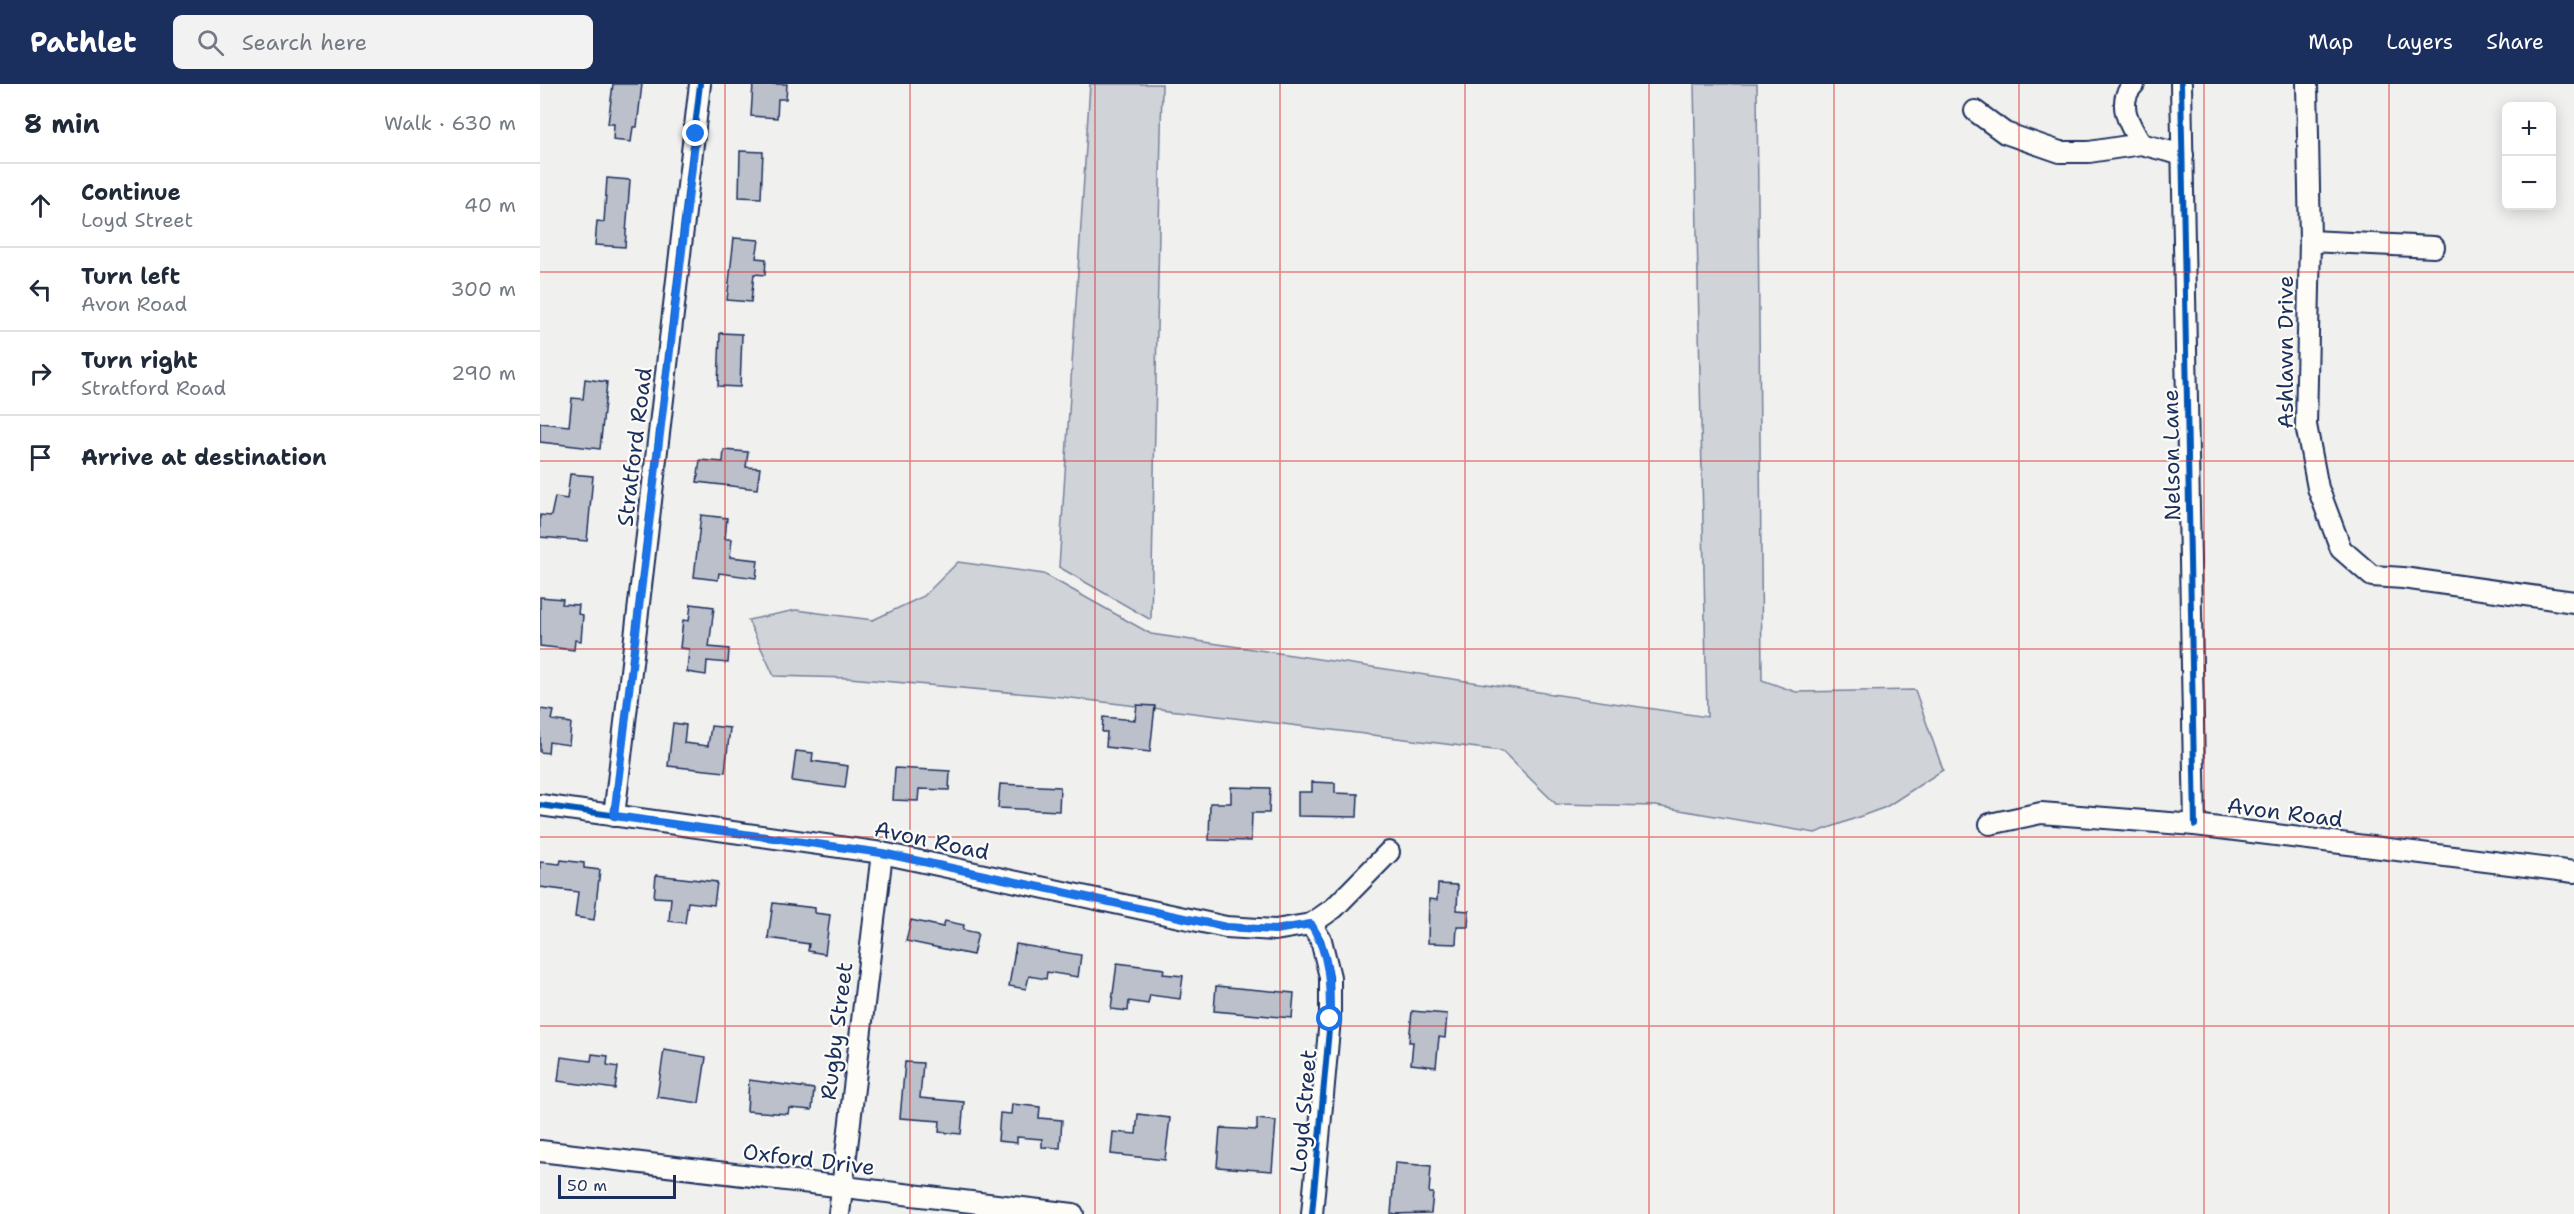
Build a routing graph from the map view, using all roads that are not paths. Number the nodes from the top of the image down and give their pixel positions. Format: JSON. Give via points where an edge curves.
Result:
{"nodes":[{"id":1,"x":700,"y":84,"type":"edge"},
{"id":2,"x":2134,"y":84,"type":"edge"},
{"id":3,"x":2181,"y":84,"type":"edge"},
{"id":4,"x":2307,"y":84,"type":"edge"},
{"id":5,"x":1975,"y":111,"type":"dead end"},
{"id":6,"x":2141,"y":144,"type":"junction"},
{"id":7,"x":2183,"y":155,"type":"junction"},
{"id":8,"x":2310,"y":241,"type":"junction"},
{"id":9,"x":2434,"y":247,"type":"dead end"},
{"id":10,"x":2574,"y":602,"type":"edge"},
{"id":11,"x":540,"y":805,"type":"edge"},
{"id":12,"x":614,"y":816,"type":"junction"},
{"id":13,"x":1990,"y":824,"type":"dead end"},
{"id":14,"x":2195,"y":825,"type":"junction"},
{"id":15,"x":1389,"y":852,"type":"dead end"},
{"id":16,"x":882,"y":853,"type":"junction"},
{"id":17,"x":2574,"y":872,"type":"edge"},
{"id":18,"x":1316,"y":932,"type":"junction"},
{"id":19,"x":540,"y":1151,"type":"edge"},
{"id":20,"x":842,"y":1187,"type":"junction"},
{"id":21,"x":839,"y":1214,"type":"edge"},
{"id":22,"x":1073,"y":1214,"type":"edge"},
{"id":23,"x":1312,"y":1214,"type":"edge"}],
"edges":[{"from":1,"to":12,"type":"street","name":"Stratford Road"},
{"from":2,"to":6,"type":"street","via":[[2124,102],[2126,120]]},
{"from":3,"to":7,"type":"street","name":"Nelson Lane"},
{"from":4,"to":8,"type":"street","name":"Ashlawn Drive"},
{"from":5,"to":6,"type":"street","via":[[2005,133],[2060,152]]},
{"from":6,"to":7,"type":"street"},
{"from":7,"to":14,"type":"street","name":"Nelson Lane"},
{"from":8,"to":9,"type":"street"},
{"from":8,"to":10,"type":"street","name":"Ashlawn Drive","via":[[2306,425],[2318,488],[2341,549],[2372,576]]},
{"from":11,"to":12,"type":"street","name":"Avon Road"},
{"from":12,"to":16,"type":"street","name":"Avon Road"},
{"from":13,"to":14,"type":"street","name":"Avon Road","via":[[2041,813]]},
{"from":14,"to":17,"type":"street","name":"Avon Road"},
{"from":15,"to":18,"type":"street","name":"Avon Road"},
{"from":16,"to":18,"type":"street","name":"Avon Road","via":[[1226,927]]},
{"from":16,"to":20,"type":"street","name":"Rugby Street"},
{"from":18,"to":23,"type":"street","name":"Loyd Street","via":[[1330,977],[1330,1019]]},
{"from":19,"to":20,"type":"street","name":"Oxford Drive"},
{"from":20,"to":21,"type":"street","name":"Rugby Street"},
{"from":20,"to":22,"type":"street","name":"Oxford Drive"}]}
